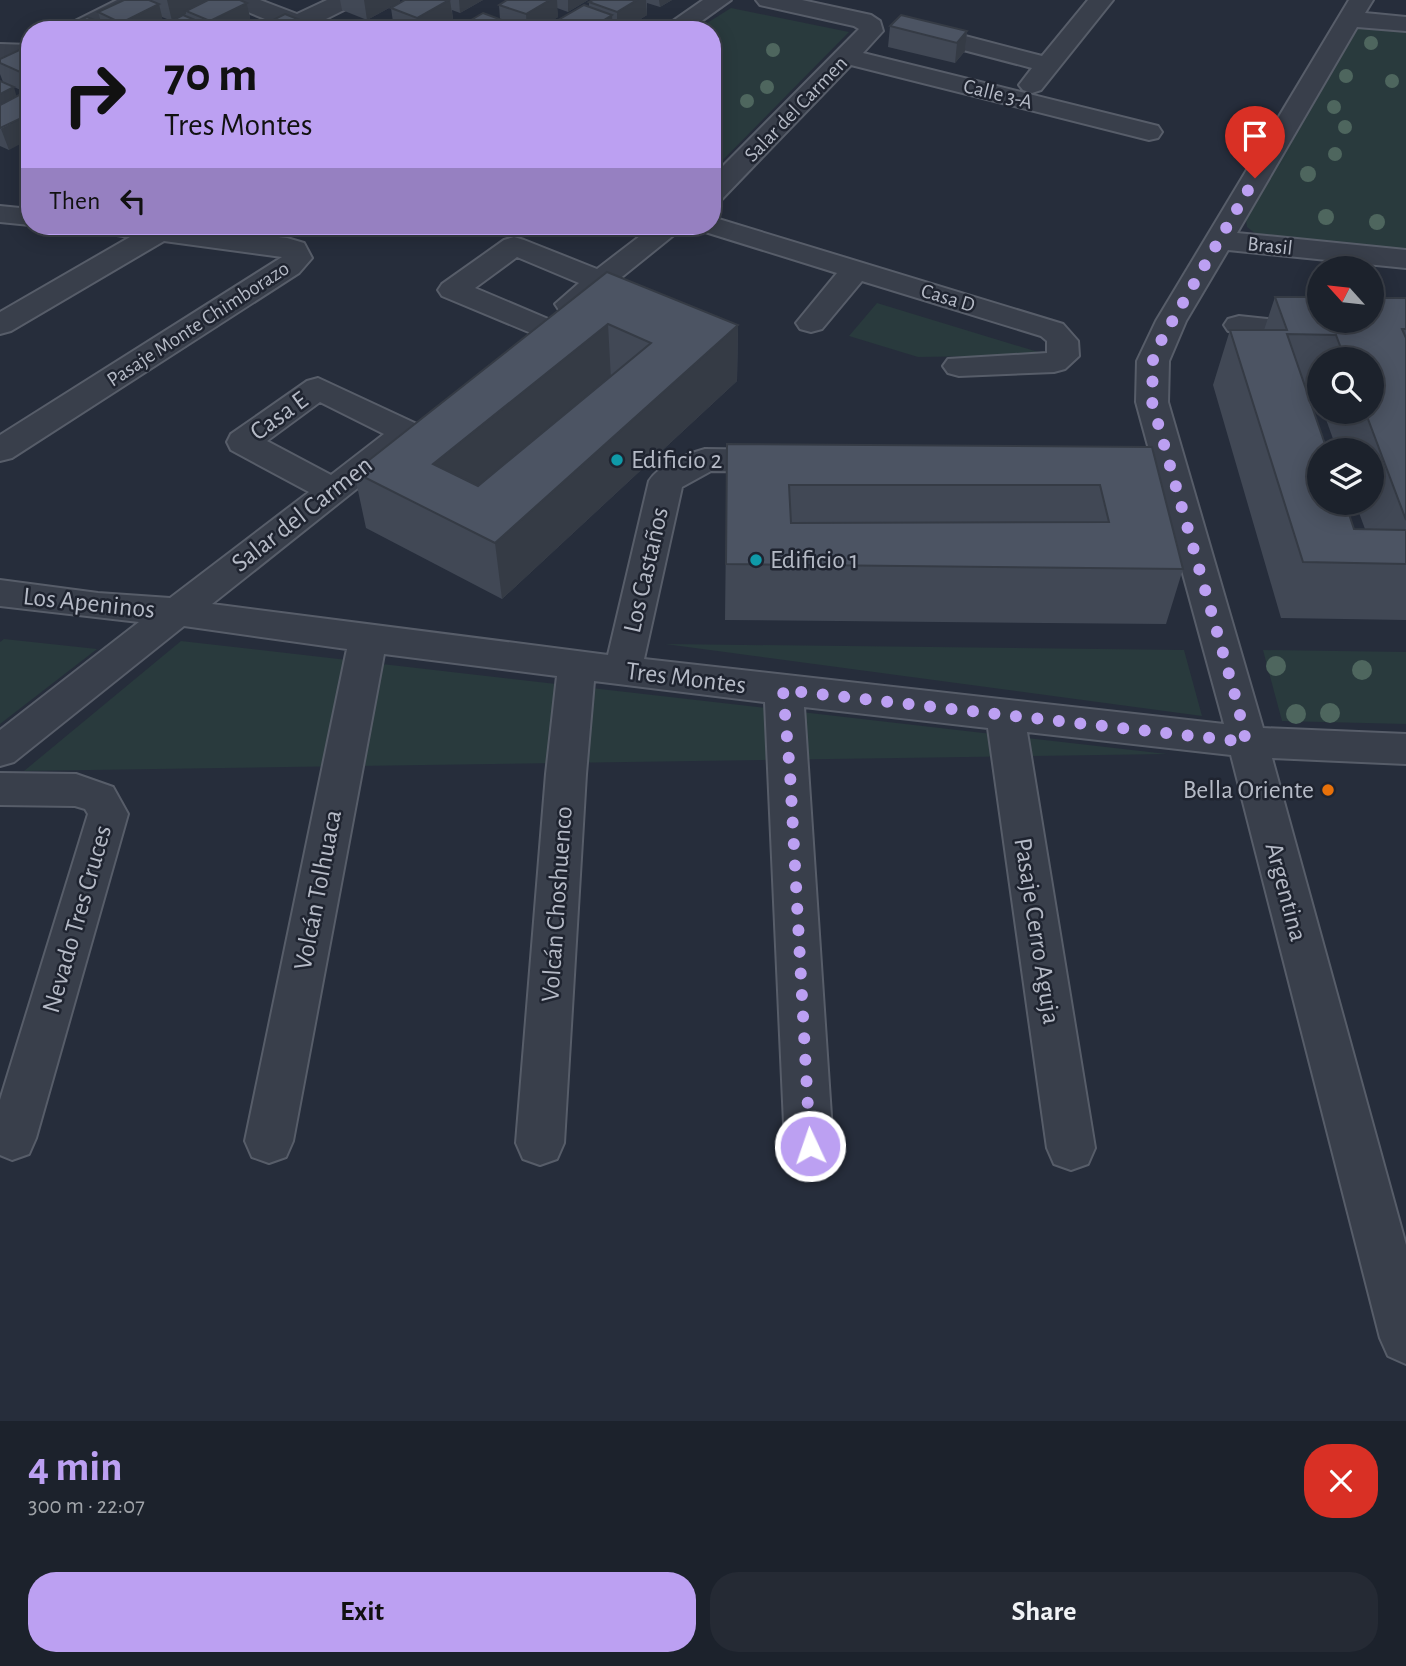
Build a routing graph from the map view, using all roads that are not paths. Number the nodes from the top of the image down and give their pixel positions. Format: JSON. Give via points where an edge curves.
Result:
{"nodes":[{"id":1,"x":136,"y":0,"type":"edge"},
{"id":2,"x":239,"y":0,"type":"edge"},
{"id":3,"x":346,"y":0,"type":"edge"},
{"id":4,"x":719,"y":0,"type":"edge"},
{"id":5,"x":768,"y":0,"type":"edge"},
{"id":6,"x":1101,"y":0,"type":"edge"},
{"id":7,"x":1356,"y":10,"type":"edge"},
{"id":8,"x":94,"y":21,"type":"edge"},
{"id":9,"x":284,"y":21,"type":"edge"},
{"id":10,"x":311,"y":21,"type":"edge"},
{"id":11,"x":686,"y":21,"type":"edge"},
{"id":12,"x":1406,"y":24,"type":"edge"},
{"id":13,"x":919,"y":31,"type":"edge"},
{"id":14,"x":0,"y":51,"type":"edge"},
{"id":15,"x":21,"y":52,"type":"edge"},
{"id":16,"x":21,"y":57,"type":"edge"},
{"id":17,"x":848,"y":57,"type":"junction"},
{"id":18,"x":1048,"y":65,"type":"junction"},
{"id":19,"x":0,"y":68,"type":"edge"},
{"id":20,"x":1019,"y":100,"type":"junction"},
{"id":21,"x":1149,"y":132,"type":"dead end"},
{"id":22,"x":721,"y":183,"type":"edge"},
{"id":23,"x":0,"y":214,"type":"edge"},
{"id":24,"x":21,"y":216,"type":"edge"},
{"id":25,"x":721,"y":228,"type":"edge"},
{"id":26,"x":153,"y":235,"type":"edge"},
{"id":27,"x":185,"y":235,"type":"edge"},
{"id":28,"x":660,"y":235,"type":"edge"},
{"id":29,"x":1218,"y":240,"type":"junction"},
{"id":30,"x":1406,"y":259,"type":"edge"},
{"id":31,"x":856,"y":269,"type":"junction"},
{"id":32,"x":601,"y":281,"type":"junction"},
{"id":33,"x":8,"y":314,"type":"edge"},
{"id":34,"x":811,"y":323,"type":"dead end"},
{"id":35,"x":1239,"y":325,"type":"dead end"},
{"id":36,"x":542,"y":327,"type":"junction"},
{"id":37,"x":1406,"y":342,"type":"edge"},
{"id":38,"x":510,"y":351,"type":"edge"},
{"id":39,"x":958,"y":366,"type":"dead end"},
{"id":40,"x":417,"y":424,"type":"joint"},
{"id":41,"x":0,"y":450,"type":"edge"},
{"id":42,"x":816,"y":461,"type":"edge"},
{"id":43,"x":333,"y":490,"type":"junction"},
{"id":44,"x":5,"y":598,"type":"edge"},
{"id":45,"x":177,"y":612,"type":"junction"},
{"id":46,"x":368,"y":639,"type":"junction"},
{"id":47,"x":577,"y":664,"type":"junction"},
{"id":48,"x":623,"y":671,"type":"junction"},
{"id":49,"x":783,"y":690,"type":"junction"},
{"id":50,"x":1004,"y":714,"type":"junction"},
{"id":51,"x":1246,"y":742,"type":"junction"},
{"id":52,"x":1406,"y":749,"type":"edge"},
{"id":53,"x":0,"y":751,"type":"edge"},
{"id":54,"x":0,"y":789,"type":"edge"},
{"id":55,"x":12,"y":1138,"type":"dead end"},
{"id":56,"x":270,"y":1141,"type":"dead end"},
{"id":57,"x":540,"y":1143,"type":"dead end"},
{"id":58,"x":810,"y":1146,"type":"dead end"},
{"id":59,"x":1071,"y":1148,"type":"dead end"},
{"id":60,"x":1406,"y":1338,"type":"edge"}],
"edges":[{"from":1,"to":8,"type":"street"},
{"from":2,"to":9,"type":"street"},
{"from":3,"to":10,"type":"street"},
{"from":4,"to":11,"type":"street"},
{"from":5,"to":17,"type":"street","name":"Salar del Carmen","via":[[867,23],[871,30]]},
{"from":6,"to":18,"type":"street"},
{"from":7,"to":12,"type":"street"},
{"from":7,"to":29,"type":"street","name":"Argentina"},
{"from":13,"to":18,"type":"street"},
{"from":14,"to":15,"type":"street"},
{"from":16,"to":19,"type":"street"},
{"from":17,"to":20,"type":"street","name":"Calle 3-A"},
{"from":17,"to":22,"type":"street","name":"Salar del Carmen"},
{"from":18,"to":20,"type":"street"},
{"from":20,"to":21,"type":"street","name":"Calle 3-A"},
{"from":23,"to":24,"type":"street"},
{"from":25,"to":31,"type":"street","name":"Casa D"},
{"from":26,"to":33,"type":"street"},
{"from":27,"to":41,"type":"street","name":"Pasaje Monte Chimborazo","via":[[287,247],[294,249],[297,258]]},
{"from":28,"to":32,"type":"street"},
{"from":29,"to":30,"type":"street","name":"Brasil"},
{"from":29,"to":51,"type":"street","name":"Argentina","via":[[1157,350],[1152,402]]},
{"from":31,"to":34,"type":"street"},
{"from":31,"to":39,"type":"street","name":"Casa D","via":[[1061,336],[1063,356],[1054,362]]},
{"from":32,"to":36,"type":"street"},
{"from":32,"to":36,"type":"street","via":[[514,246],[453,290]]},
{"from":35,"to":37,"type":"street"},
{"from":36,"to":38,"type":"street"},
{"from":40,"to":43,"type":"street","name":"Salar del Carmen"},
{"from":40,"to":43,"type":"street","name":"Casa E","via":[[318,388],[243,442]]},
{"from":42,"to":48,"type":"street","name":"Los Castaños","via":[[705,460],[666,481]]},
{"from":43,"to":45,"type":"street","name":"Salar del Carmen"},
{"from":44,"to":45,"type":"street","name":"Los Apeninos"},
{"from":45,"to":46,"type":"street","name":"Tres Montes"},
{"from":45,"to":53,"type":"street","name":"Salar del Carmen"},
{"from":46,"to":47,"type":"street","name":"Tres Montes"},
{"from":46,"to":56,"type":"street","name":"Volcán Tolhuaca"},
{"from":47,"to":48,"type":"street","name":"Tres Montes"},
{"from":47,"to":57,"type":"street","name":"Volcán Choshuenco"},
{"from":48,"to":49,"type":"street","name":"Tres Montes"},
{"from":49,"to":50,"type":"street","name":"Tres Montes"},
{"from":49,"to":58,"type":"street"},
{"from":50,"to":51,"type":"street","name":"Tres Montes"},
{"from":50,"to":59,"type":"street","name":"Pasaje Cerro Aguja"},
{"from":51,"to":52,"type":"street","name":"Tres Montes"},
{"from":51,"to":60,"type":"street","name":"Argentina"},
{"from":54,"to":55,"type":"street","name":"Nevado Tres Cruces","via":[[76,790],[99,797],[108,814]]}]}
